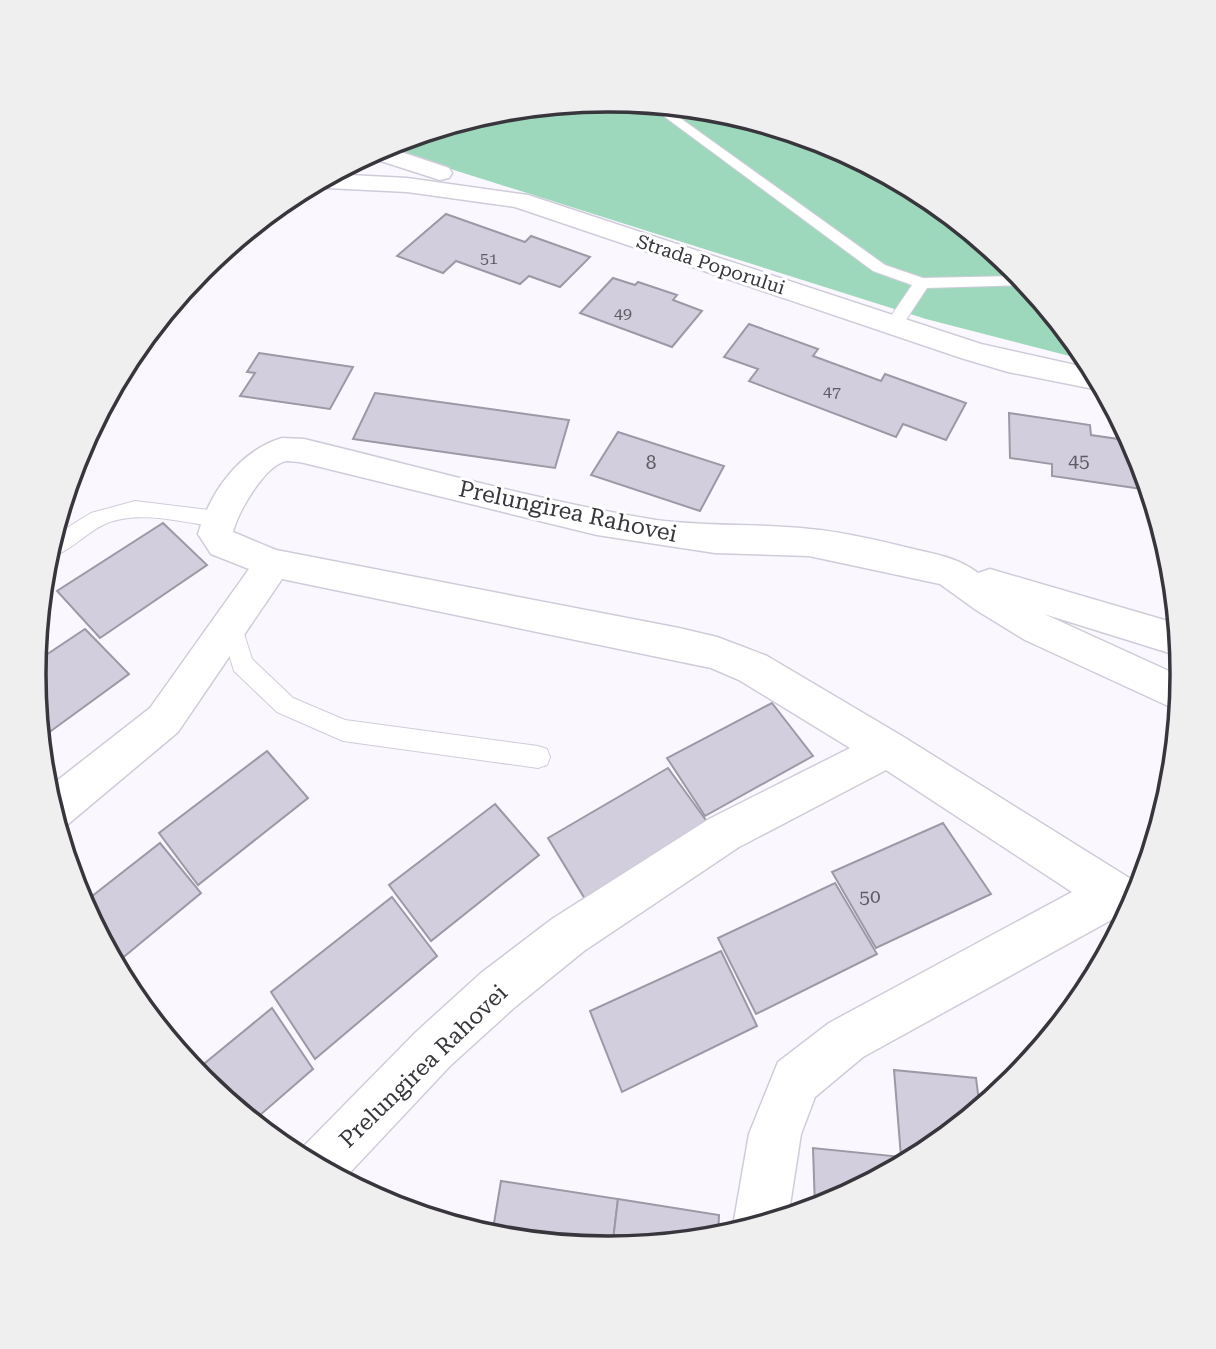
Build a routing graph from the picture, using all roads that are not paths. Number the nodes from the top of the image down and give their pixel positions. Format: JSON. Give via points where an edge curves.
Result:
{"nodes":[{"id":1,"x":668,"y":116,"type":"edge"},
{"id":2,"x":390,"y":156,"type":"edge"},
{"id":3,"x":338,"y":181,"type":"edge"},
{"id":4,"x":519,"y":200,"type":"junction"},
{"id":5,"x":1010,"y":281,"type":"edge"},
{"id":6,"x":922,"y":284,"type":"junction"},
{"id":7,"x":894,"y":325,"type":"junction"},
{"id":8,"x":1085,"y":377,"type":"edge"},
{"id":9,"x":217,"y":519,"type":"junction"},
{"id":10,"x":62,"y":541,"type":"edge"},
{"id":11,"x":273,"y":562,"type":"junction"},
{"id":12,"x":951,"y":572,"type":"junction"},
{"id":13,"x":231,"y":624,"type":"junction"},
{"id":14,"x":1169,"y":637,"type":"edge"},
{"id":15,"x":1170,"y":690,"type":"edge"},
{"id":16,"x":888,"y":749,"type":"junction"},
{"id":17,"x":538,"y":757,"type":"dead end"},
{"id":18,"x":61,"y":804,"type":"edge"},
{"id":19,"x":1123,"y":900,"type":"edge"},
{"id":20,"x":325,"y":1161,"type":"edge"},
{"id":21,"x":762,"y":1216,"type":"edge"}],
"edges":[{"from":1,"to":6,"type":"lane","via":[[853,251],[879,268]]},
{"from":2,"to":4,"type":"street"},
{"from":3,"to":4,"type":"street","name":"Strada Poporului","via":[[407,185]]},
{"from":4,"to":7,"type":"street","name":"Strada Poporului"},
{"from":5,"to":6,"type":"lane"},
{"from":6,"to":7,"type":"lane"},
{"from":7,"to":8,"type":"street","name":"Strada Poporului","via":[[1008,362]]},
{"from":9,"to":10,"type":"lane","via":[[135,509],[99,518]]},
{"from":9,"to":11,"type":"street","via":[[215,534],[223,544]]},
{"from":9,"to":12,"type":"street","name":"Prelungirea Rahovei","via":[[261,460],[281,450],[293,450],[657,533],[715,540],[809,542]]},
{"from":11,"to":13,"type":"street"},
{"from":11,"to":16,"type":"street","via":[[717,653],[753,668]]},
{"from":12,"to":14,"type":"street","name":"Prelungirea Rahovei"},
{"from":12,"to":15,"type":"street","name":"Prelungirea Rahovei","via":[[1038,629]]},
{"from":13,"to":17,"type":"lane","via":[[242,664],[285,705],[342,730]]},
{"from":13,"to":18,"type":"street","via":[[164,720]]},
{"from":16,"to":19,"type":"street"},
{"from":16,"to":20,"type":"street","name":"Prelungirea Rahovei","via":[[723,833],[568,935],[433,1049]]},
{"from":19,"to":21,"type":"street","via":[[846,1040],[796,1080],[775,1134]]}]}
